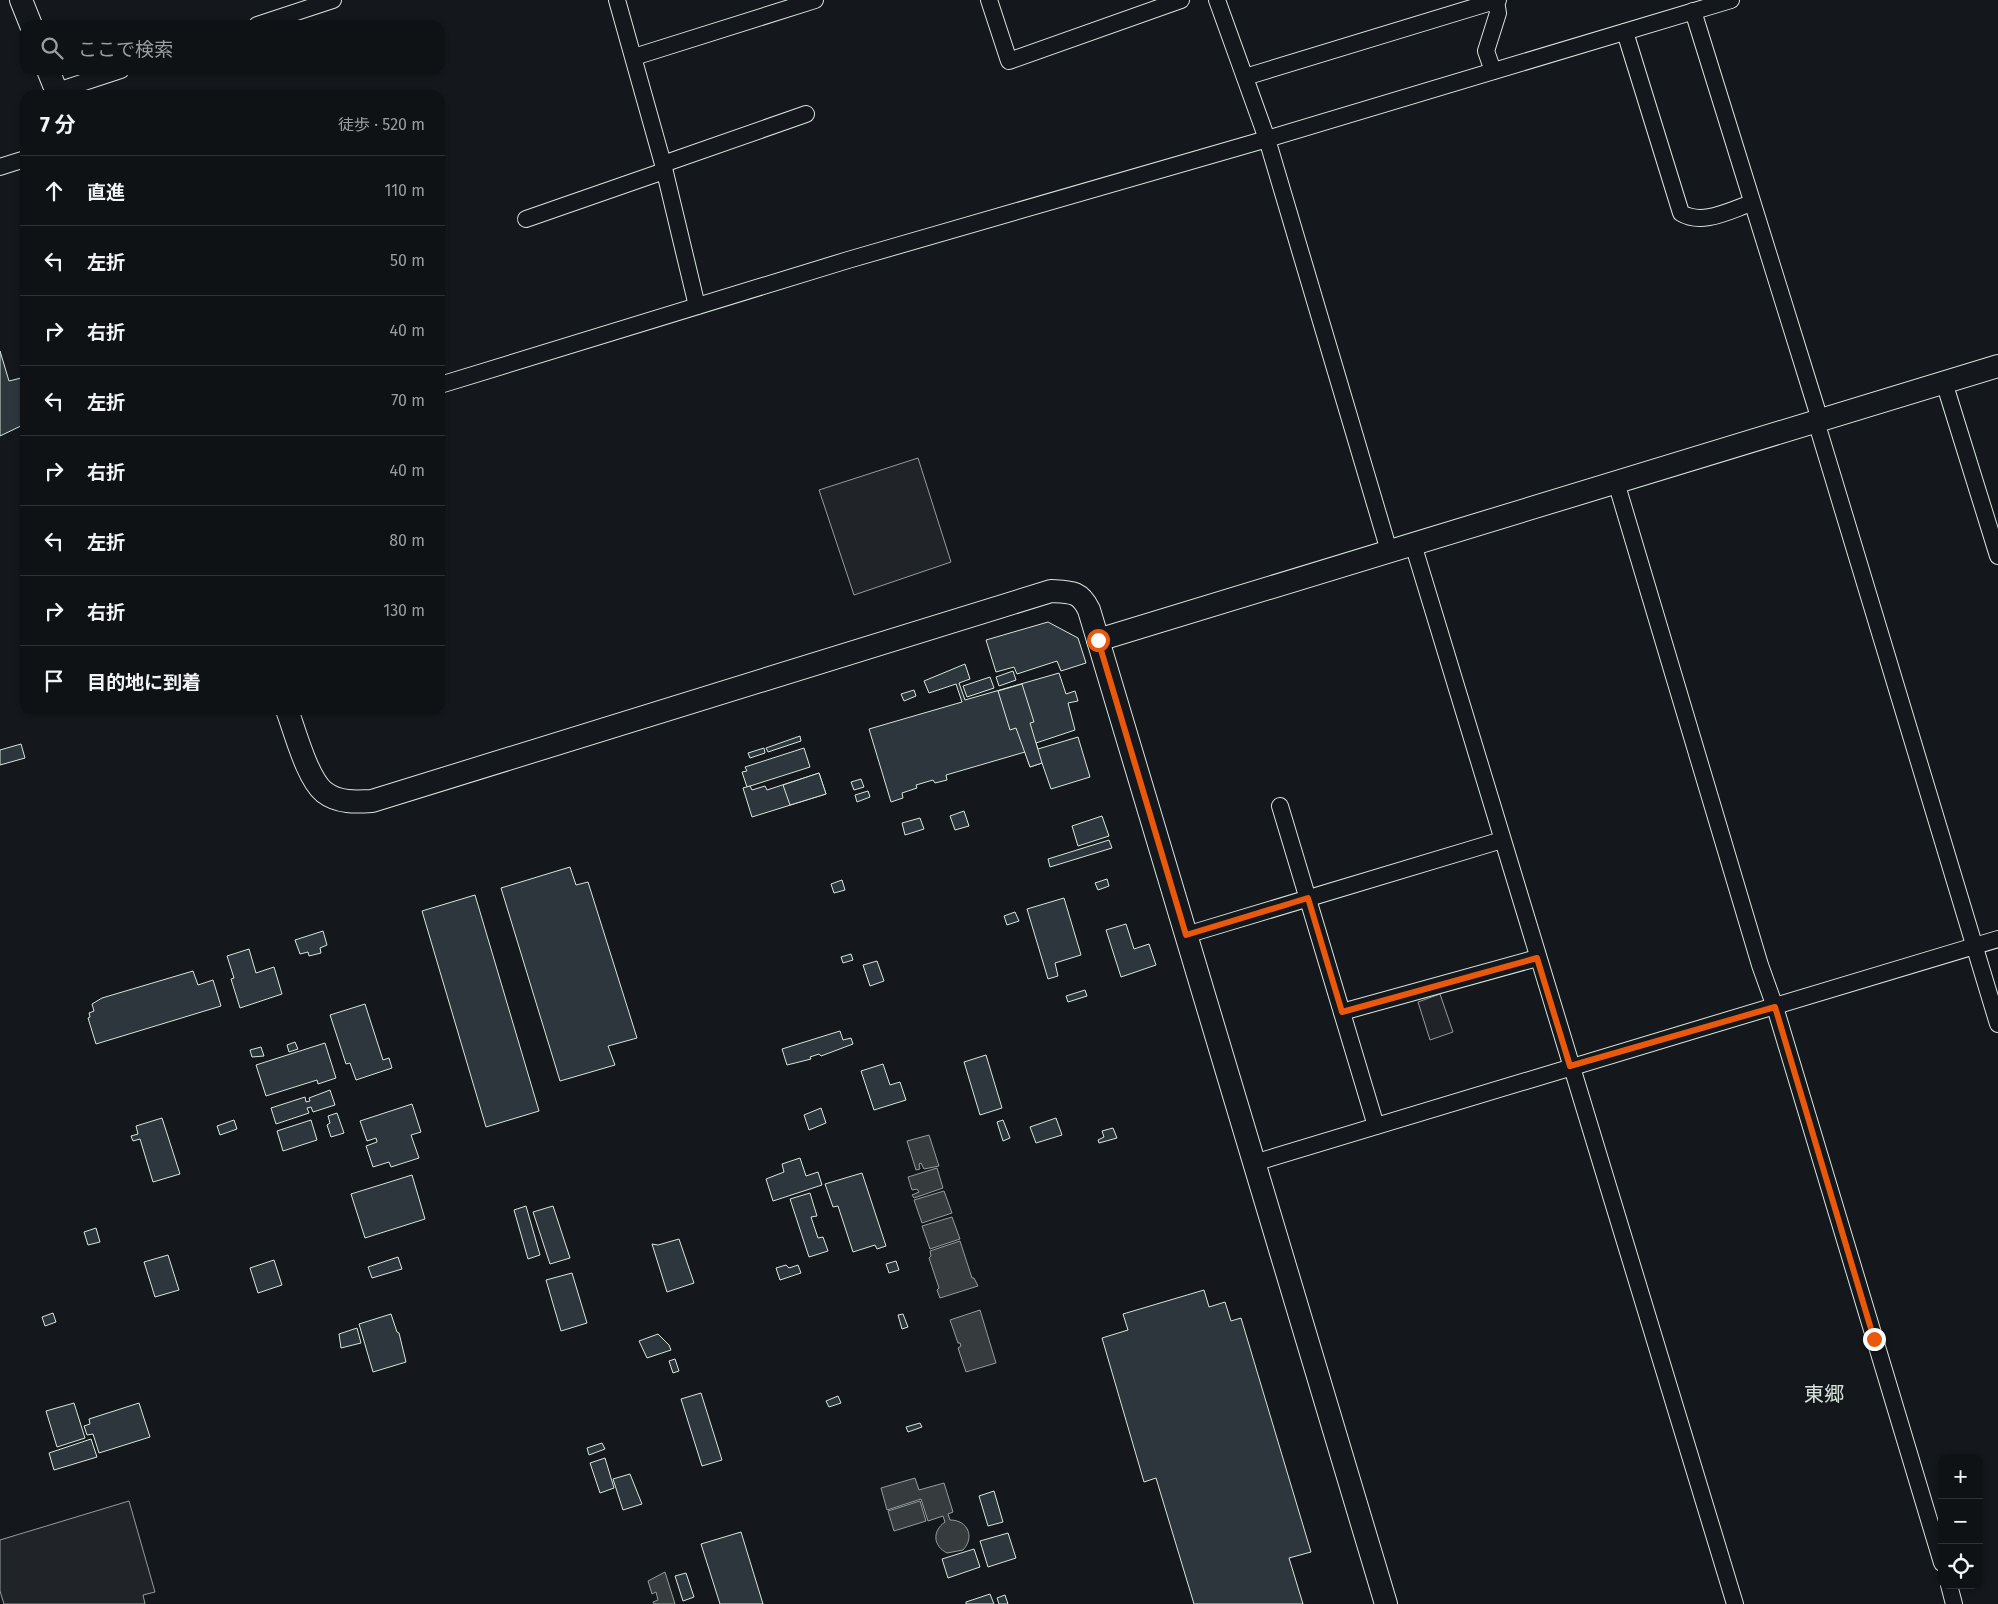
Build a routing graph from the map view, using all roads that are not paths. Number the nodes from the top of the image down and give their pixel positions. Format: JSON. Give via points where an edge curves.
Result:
{"nodes":[{"id":1,"x":333,"y":0,"type":"edge"},
{"id":2,"x":616,"y":0,"type":"edge"},
{"id":3,"x":815,"y":0,"type":"edge"},
{"id":4,"x":989,"y":0,"type":"edge"},
{"id":5,"x":1181,"y":0,"type":"edge"},
{"id":6,"x":1217,"y":0,"type":"edge"},
{"id":7,"x":1497,"y":0,"type":"edge"},
{"id":8,"x":1731,"y":0,"type":"edge"},
{"id":9,"x":1450,"y":7,"type":"edge"},
{"id":10,"x":1693,"y":11,"type":"junction"},
{"id":11,"x":272,"y":20,"type":"edge"},
{"id":12,"x":1625,"y":32,"type":"junction"},
{"id":13,"x":634,"y":57,"type":"junction"},
{"id":14,"x":1493,"y":71,"type":"junction"},
{"id":15,"x":50,"y":75,"type":"edge"},
{"id":16,"x":107,"y":75,"type":"edge"},
{"id":17,"x":1245,"y":77,"type":"junction"},
{"id":18,"x":56,"y":90,"type":"edge"},
{"id":19,"x":65,"y":90,"type":"edge"},
{"id":20,"x":806,"y":114,"type":"dead end"},
{"id":21,"x":1268,"y":139,"type":"junction"},
{"id":22,"x":20,"y":161,"type":"edge"},
{"id":23,"x":0,"y":167,"type":"edge"},
{"id":24,"x":664,"y":168,"type":"junction"},
{"id":25,"x":1752,"y":203,"type":"junction"},
{"id":26,"x":526,"y":219,"type":"dead end"},
{"id":27,"x":697,"y":306,"type":"junction"},
{"id":28,"x":1998,"y":366,"type":"edge"},
{"id":29,"x":1944,"y":382,"type":"junction"},
{"id":30,"x":445,"y":383,"type":"edge"},
{"id":31,"x":1818,"y":420,"type":"junction"},
{"id":32,"x":1616,"y":482,"type":"junction"},
{"id":33,"x":1413,"y":544,"type":"junction"},
{"id":34,"x":1389,"y":551,"type":"junction"},
{"id":35,"x":1998,"y":556,"type":"edge"},
{"id":36,"x":1098,"y":640,"type":"junction"},
{"id":37,"x":289,"y":715,"type":"edge"},
{"id":38,"x":1280,"y":806,"type":"dead end"},
{"id":39,"x":1502,"y":840,"type":"junction"},
{"id":40,"x":1308,"y":898,"type":"junction"},
{"id":41,"x":1186,"y":935,"type":"junction"},
{"id":42,"x":1998,"y":939,"type":"edge"},
{"id":43,"x":1975,"y":946,"type":"junction"},
{"id":44,"x":1537,"y":958,"type":"junction"},
{"id":45,"x":1775,"y":1007,"type":"junction"},
{"id":46,"x":1342,"y":1012,"type":"junction"},
{"id":47,"x":1998,"y":1024,"type":"edge"},
{"id":48,"x":1570,"y":1066,"type":"junction"},
{"id":49,"x":1376,"y":1126,"type":"junction"},
{"id":50,"x":1254,"y":1163,"type":"junction"},
{"id":51,"x":1938,"y":1550,"type":"edge"},
{"id":52,"x":1950,"y":1589,"type":"edge"},
{"id":53,"x":1386,"y":1604,"type":"edge"},
{"id":54,"x":1735,"y":1604,"type":"edge"},
{"id":55,"x":1954,"y":1604,"type":"edge"}],
"edges":[{"from":1,"to":11,"type":"street"},
{"from":2,"to":13,"type":"street"},
{"from":3,"to":13,"type":"street"},
{"from":4,"to":5,"type":"street","via":[[1009,61]]},
{"from":6,"to":17,"type":"street"},
{"from":7,"to":9,"type":"street"},
{"from":7,"to":14,"type":"street","via":[[1498,13],[1486,51]]},
{"from":8,"to":10,"type":"street"},
{"from":9,"to":17,"type":"street"},
{"from":10,"to":12,"type":"street"},
{"from":10,"to":25,"type":"street"},
{"from":12,"to":14,"type":"street"},
{"from":12,"to":25,"type":"street","via":[[1681,213],[1701,219]]},
{"from":13,"to":24,"type":"street"},
{"from":14,"to":21,"type":"street"},
{"from":15,"to":18,"type":"street"},
{"from":16,"to":19,"type":"street"},
{"from":17,"to":21,"type":"street"},
{"from":20,"to":24,"type":"street"},
{"from":21,"to":27,"type":"street"},
{"from":21,"to":34,"type":"street"},
{"from":22,"to":23,"type":"street"},
{"from":24,"to":26,"type":"street"},
{"from":24,"to":27,"type":"street"},
{"from":25,"to":31,"type":"street"},
{"from":27,"to":30,"type":"street"},
{"from":28,"to":29,"type":"street"},
{"from":29,"to":31,"type":"street"},
{"from":29,"to":35,"type":"street"},
{"from":31,"to":32,"type":"street"},
{"from":31,"to":43,"type":"street"},
{"from":32,"to":33,"type":"street"},
{"from":32,"to":45,"type":"street"},
{"from":33,"to":34,"type":"street"},
{"from":33,"to":39,"type":"street"},
{"from":34,"to":36,"type":"street"},
{"from":36,"to":37,"type":"street","via":[[1083,598],[1071,592],[1051,591],[366,802],[352,803],[323,792],[314,779]]},
{"from":36,"to":41,"type":"street"},
{"from":38,"to":40,"type":"street"},
{"from":39,"to":40,"type":"street"},
{"from":39,"to":44,"type":"street"},
{"from":40,"to":41,"type":"street"},
{"from":40,"to":46,"type":"street"},
{"from":41,"to":50,"type":"street"},
{"from":42,"to":43,"type":"street"},
{"from":43,"to":45,"type":"street"},
{"from":43,"to":47,"type":"street"},
{"from":44,"to":46,"type":"street"},
{"from":44,"to":48,"type":"street"},
{"from":45,"to":48,"type":"street"},
{"from":45,"to":51,"type":"street"},
{"from":46,"to":49,"type":"street"},
{"from":48,"to":49,"type":"street"},
{"from":48,"to":54,"type":"street"},
{"from":49,"to":50,"type":"street"},
{"from":50,"to":53,"type":"street"},
{"from":52,"to":55,"type":"street"}]}
